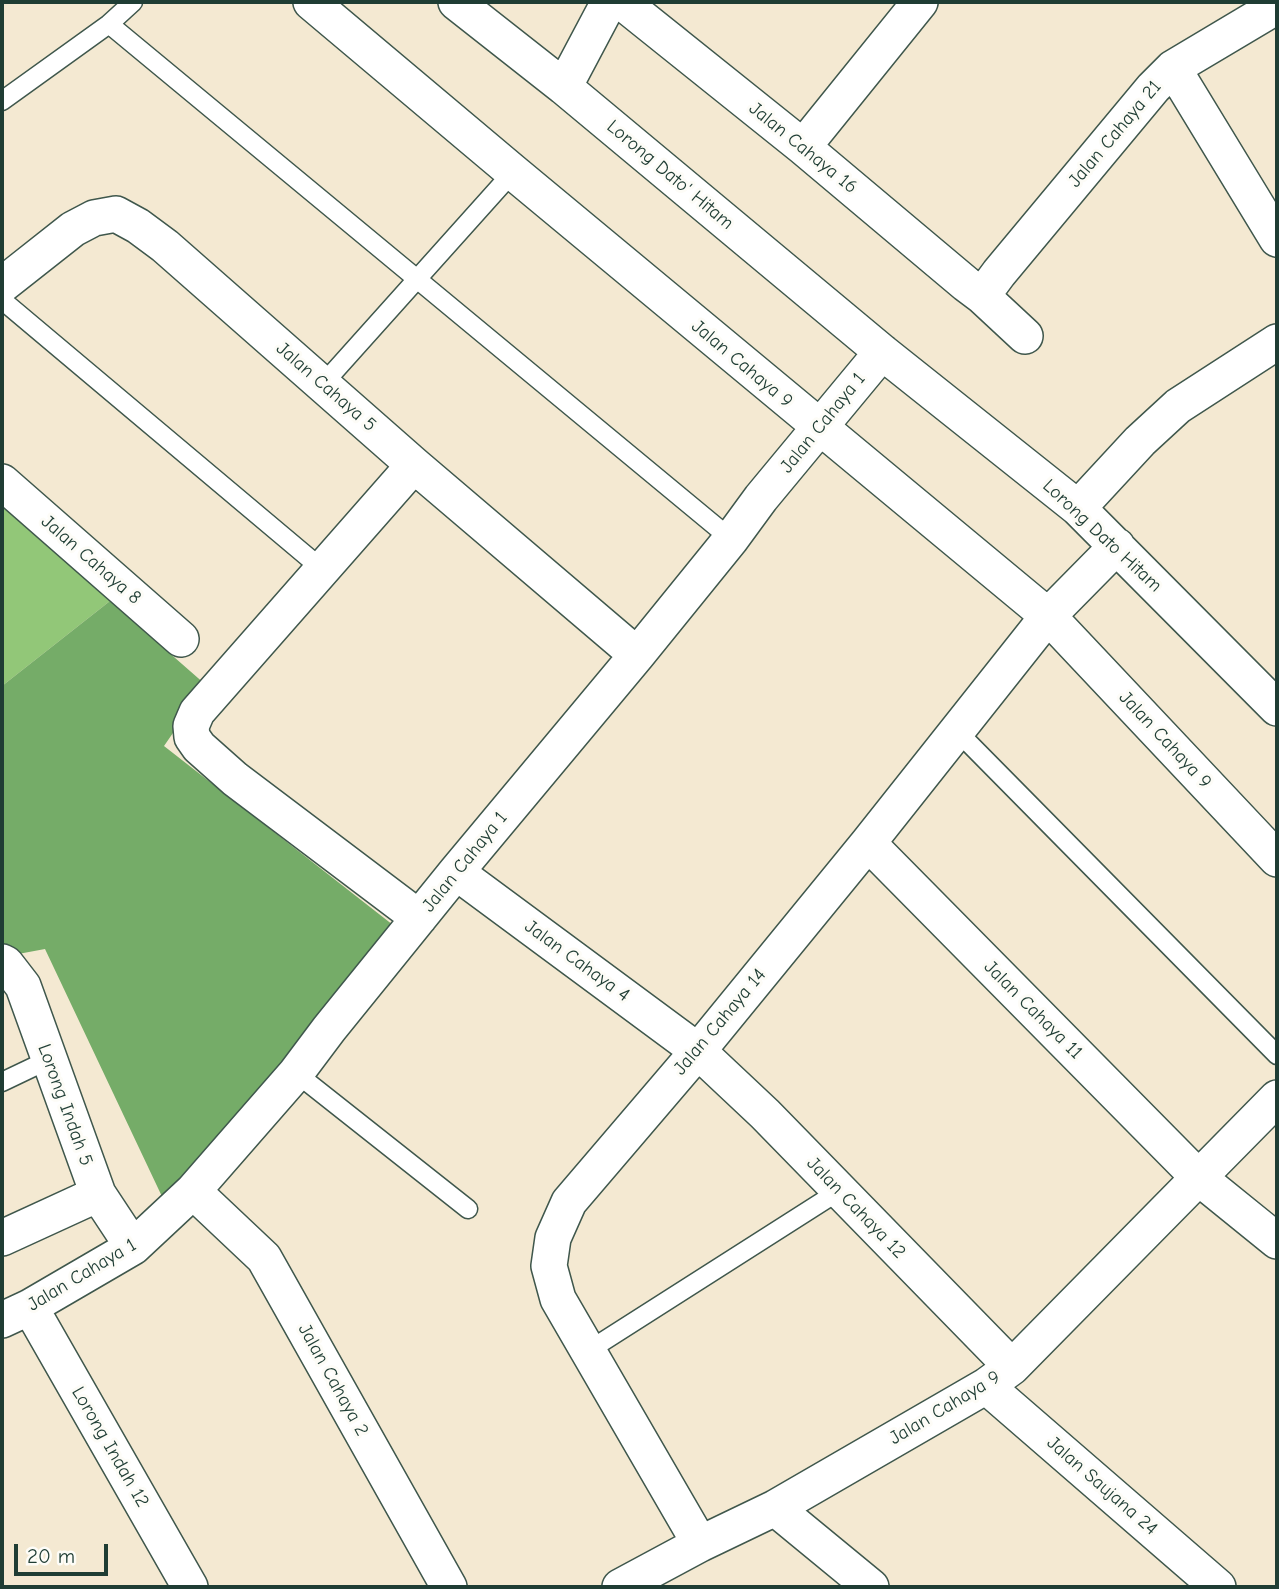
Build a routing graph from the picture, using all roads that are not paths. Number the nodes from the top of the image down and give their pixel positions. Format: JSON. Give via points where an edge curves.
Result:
{"nodes":[{"id":1,"x":133,"y":2,"type":"edge"},
{"id":2,"x":311,"y":2,"type":"edge"},
{"id":3,"x":456,"y":2,"type":"edge"},
{"id":4,"x":609,"y":2,"type":"edge"},
{"id":5,"x":622,"y":2,"type":"edge"},
{"id":6,"x":920,"y":2,"type":"edge"},
{"id":7,"x":1277,"y":6,"type":"edge"},
{"id":8,"x":109,"y":24,"type":"junction"},
{"id":9,"x":1173,"y":68,"type":"junction"},
{"id":10,"x":564,"y":87,"type":"junction"},
{"id":11,"x":2,"y":101,"type":"edge"},
{"id":12,"x":803,"y":147,"type":"junction"},
{"id":13,"x":513,"y":172,"type":"junction"},
{"id":14,"x":1277,"y":239,"type":"edge"},
{"id":15,"x":419,"y":278,"type":"junction"},
{"id":16,"x":2,"y":285,"type":"edge"},
{"id":17,"x":982,"y":296,"type":"junction"},
{"id":18,"x":2,"y":300,"type":"edge"},
{"id":19,"x":1025,"y":337,"type":"dead end"},
{"id":20,"x":1277,"y":342,"type":"edge"},
{"id":21,"x":882,"y":352,"type":"junction"},
{"id":22,"x":323,"y":384,"type":"junction"},
{"id":23,"x":819,"y":427,"type":"junction"},
{"id":24,"x":414,"y":465,"type":"junction"},
{"id":25,"x":2,"y":482,"type":"edge"},
{"id":26,"x":1078,"y":508,"type":"junction"},
{"id":27,"x":732,"y":539,"type":"junction"},
{"id":28,"x":1117,"y":546,"type":"junction"},
{"id":29,"x":322,"y":569,"type":"junction"},
{"id":30,"x":1048,"y":616,"type":"junction"},
{"id":31,"x":181,"y":639,"type":"dead end"},
{"id":32,"x":637,"y":656,"type":"junction"},
{"id":33,"x":1277,"y":708,"type":"edge"},
{"id":34,"x":957,"y":731,"type":"junction"},
{"id":35,"x":868,"y":843,"type":"junction"},
{"id":36,"x":1277,"y":859,"type":"edge"},
{"id":37,"x":456,"y":872,"type":"junction"},
{"id":38,"x":419,"y":918,"type":"junction"},
{"id":39,"x":2,"y":961,"type":"edge"},
{"id":40,"x":698,"y":1051,"type":"junction"},
{"id":41,"x":1277,"y":1055,"type":"edge"},
{"id":42,"x":48,"y":1060,"type":"junction"},
{"id":43,"x":296,"y":1073,"type":"junction"},
{"id":44,"x":2,"y":1082,"type":"edge"},
{"id":45,"x":1277,"y":1098,"type":"edge"},
{"id":46,"x":1198,"y":1177,"type":"junction"},
{"id":47,"x":193,"y":1191,"type":"junction"},
{"id":48,"x":839,"y":1192,"type":"junction"},
{"id":49,"x":98,"y":1194,"type":"junction"},
{"id":50,"x":468,"y":1209,"type":"dead end"},
{"id":51,"x":2,"y":1238,"type":"edge"},
{"id":52,"x":1277,"y":1241,"type":"edge"},
{"id":53,"x":133,"y":1247,"type":"junction"},
{"id":54,"x":16,"y":1313,"type":"edge"},
{"id":55,"x":588,"y":1350,"type":"junction"},
{"id":56,"x":999,"y":1377,"type":"junction"},
{"id":57,"x":775,"y":1508,"type":"junction"},
{"id":58,"x":700,"y":1544,"type":"junction"},
{"id":59,"x":190,"y":1587,"type":"edge"},
{"id":60,"x":449,"y":1587,"type":"edge"},
{"id":61,"x":620,"y":1587,"type":"edge"},
{"id":62,"x":871,"y":1587,"type":"edge"},
{"id":63,"x":1218,"y":1587,"type":"edge"}],
"edges":[{"from":1,"to":8,"type":"lane"},
{"from":2,"to":13,"type":"street","name":"Jalan Cahaya 9"},
{"from":3,"to":10,"type":"street","name":"Lorong Dato' Hitam"},
{"from":4,"to":10,"type":"street"},
{"from":5,"to":12,"type":"street","name":"Jalan Cahaya 16"},
{"from":6,"to":12,"type":"street"},
{"from":7,"to":9,"type":"street","name":"Jalan Cahaya 21"},
{"from":8,"to":11,"type":"lane"},
{"from":8,"to":15,"type":"lane"},
{"from":9,"to":14,"type":"street"},
{"from":9,"to":17,"type":"street","name":"Jalan Cahaya 21"},
{"from":10,"to":21,"type":"street","name":"Lorong Dato' Hitam"},
{"from":12,"to":17,"type":"street","name":"Jalan Cahaya 16"},
{"from":13,"to":15,"type":"lane"},
{"from":13,"to":23,"type":"street","name":"Jalan Cahaya 9"},
{"from":15,"to":22,"type":"lane"},
{"from":15,"to":27,"type":"lane"},
{"from":16,"to":22,"type":"street","name":"Jalan Cahaya 5","via":[[73,229],[116,214],[166,246]]},
{"from":17,"to":19,"type":"street","name":"Jalan Cahaya 16"},
{"from":18,"to":29,"type":"lane"},
{"from":20,"to":26,"type":"street","via":[[1178,406]]},
{"from":21,"to":23,"type":"street","name":"Jalan Cahaya 1"},
{"from":21,"to":26,"type":"street","name":"Lorong Dato Hitam"},
{"from":22,"to":24,"type":"street","name":"Jalan Cahaya 5"},
{"from":23,"to":27,"type":"street","name":"Jalan Cahaya 1"},
{"from":23,"to":30,"type":"street","name":"Jalan Cahaya 9"},
{"from":24,"to":29,"type":"street"},
{"from":24,"to":32,"type":"street","name":"Jalan Cahaya 5"},
{"from":25,"to":31,"type":"street","name":"Jalan Cahaya 8"},
{"from":26,"to":28,"type":"street","name":"Lorong Dato Hitam"},
{"from":27,"to":32,"type":"street","name":"Jalan Cahaya 1"},
{"from":28,"to":30,"type":"street","name":"Jalan Cahaya 14"},
{"from":28,"to":33,"type":"street","name":"Lorong Dato Hitam"},
{"from":29,"to":38,"type":"street","via":[[197,712],[192,737],[235,779]]},
{"from":30,"to":34,"type":"street","name":"Jalan Cahaya 14"},
{"from":30,"to":36,"type":"street","name":"Jalan Cahaya 9"},
{"from":32,"to":37,"type":"street","name":"Jalan Cahaya 1"},
{"from":34,"to":35,"type":"street","name":"Jalan Cahaya 14"},
{"from":34,"to":41,"type":"lane"},
{"from":35,"to":40,"type":"street","name":"Jalan Cahaya 14"},
{"from":35,"to":46,"type":"street","name":"Jalan Cahaya 11"},
{"from":37,"to":38,"type":"street","name":"Jalan Cahaya 1"},
{"from":37,"to":40,"type":"street","name":"Jalan Cahaya 4"},
{"from":38,"to":43,"type":"street","name":"Jalan Cahaya 1"},
{"from":39,"to":42,"type":"street","name":"Lorong Indah 5","via":[[23,986]]},
{"from":40,"to":48,"type":"street","name":"Jalan Cahaya 12"},
{"from":40,"to":55,"type":"street","name":"Jalan Cahaya 14","via":[[569,1202],[553,1238],[549,1266],[558,1299]]},
{"from":42,"to":44,"type":"lane"},
{"from":42,"to":49,"type":"street","name":"Lorong Indah 5"},
{"from":43,"to":47,"type":"street","name":"Jalan Cahaya 1"},
{"from":43,"to":50,"type":"lane"},
{"from":45,"to":46,"type":"street","name":"Jalan Cahaya 9"},
{"from":46,"to":52,"type":"street","name":"Jalan Cahaya 11"},
{"from":46,"to":56,"type":"street","name":"Jalan Cahaya 9"},
{"from":47,"to":53,"type":"street","name":"Jalan Cahaya 1"},
{"from":47,"to":60,"type":"street","name":"Jalan Cahaya 2","via":[[264,1258]]},
{"from":48,"to":55,"type":"lane"},
{"from":48,"to":56,"type":"street","name":"Jalan Cahaya 12"},
{"from":49,"to":51,"type":"street"},
{"from":49,"to":53,"type":"street","name":"Lorong Indah 5"},
{"from":53,"to":54,"type":"street","name":"Jalan Cahaya 1"},
{"from":54,"to":59,"type":"street","name":"Lorong Indah 12"},
{"from":55,"to":58,"type":"street","name":"Jalan Cahaya 14"},
{"from":56,"to":57,"type":"street","name":"Jalan Cahaya 9"},
{"from":56,"to":63,"type":"street","name":"Jalan Saujana 24"},
{"from":57,"to":58,"type":"street","name":"Jalan Cahaya 9"},
{"from":57,"to":62,"type":"street"},
{"from":58,"to":61,"type":"street","name":"Jalan Cahaya 9"}]}
